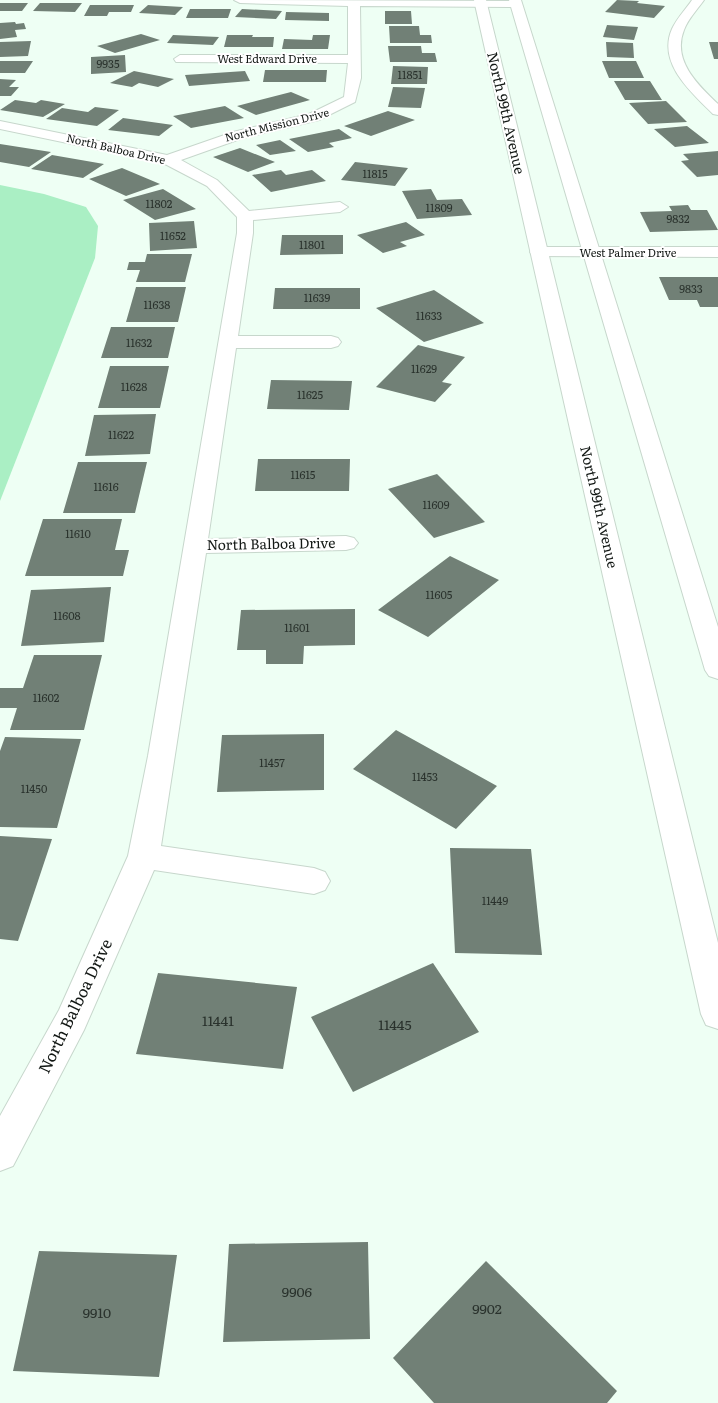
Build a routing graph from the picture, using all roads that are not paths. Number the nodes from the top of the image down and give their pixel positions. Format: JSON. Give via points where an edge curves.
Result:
{"nodes":[{"id":1,"x":240,"y":0,"type":"edge"},
{"id":2,"x":698,"y":0,"type":"edge"},
{"id":3,"x":481,"y":2,"type":"edge"},
{"id":4,"x":516,"y":2,"type":"edge"},
{"id":5,"x":354,"y":4,"type":"junction"},
{"id":6,"x":180,"y":59,"type":"dead end"},
{"id":7,"x":354,"y":59,"type":"junction"},
{"id":8,"x":718,"y":111,"type":"edge"},
{"id":9,"x":0,"y":125,"type":"edge"},
{"id":10,"x":168,"y":160,"type":"junction"},
{"id":11,"x":340,"y":207,"type":"dead end"},
{"id":12,"x":245,"y":216,"type":"junction"},
{"id":13,"x":539,"y":252,"type":"junction"},
{"id":14,"x":718,"y":252,"type":"edge"},
{"id":15,"x":590,"y":253,"type":"junction"},
{"id":16,"x":229,"y":342,"type":"junction"},
{"id":17,"x":331,"y":342,"type":"dead end"},
{"id":18,"x":346,"y":543,"type":"dead end"},
{"id":19,"x":196,"y":546,"type":"junction"},
{"id":20,"x":718,"y":670,"type":"edge"},
{"id":21,"x":144,"y":856,"type":"junction"},
{"id":22,"x":314,"y":881,"type":"dead end"},
{"id":23,"x":718,"y":1014,"type":"edge"},
{"id":24,"x":0,"y":1153,"type":"edge"}],
"edges":[{"from":1,"to":5,"type":"street"},
{"from":2,"to":8,"type":"street","via":[[678,30],[674,51],[685,77]]},
{"from":3,"to":4,"type":"street"},
{"from":3,"to":5,"type":"street"},
{"from":3,"to":13,"type":"street","name":"North 99th Avenue"},
{"from":4,"to":15,"type":"street"},
{"from":5,"to":7,"type":"street","name":"North Mission Drive"},
{"from":6,"to":7,"type":"street","name":"West Edward Drive"},
{"from":7,"to":10,"type":"street","name":"North Mission Drive","via":[[350,100],[336,110],[194,148]]},
{"from":9,"to":10,"type":"street","name":"North Balboa Drive"},
{"from":10,"to":12,"type":"street","name":"North Balboa Drive","via":[[212,183]]},
{"from":11,"to":12,"type":"street"},
{"from":12,"to":16,"type":"street","name":"North Balboa Drive"},
{"from":13,"to":15,"type":"street","name":"West Palmer Drive"},
{"from":13,"to":23,"type":"street","name":"North 99th Avenue"},
{"from":14,"to":15,"type":"street","name":"West Palmer Drive"},
{"from":15,"to":20,"type":"street"},
{"from":16,"to":17,"type":"street"},
{"from":16,"to":19,"type":"street","name":"North Balboa Drive"},
{"from":18,"to":19,"type":"street","name":"North Balboa Drive"},
{"from":19,"to":21,"type":"street","name":"North Balboa Drive"},
{"from":21,"to":22,"type":"street"},
{"from":21,"to":24,"type":"street","name":"North Balboa Drive","via":[[72,1019]]}]}
